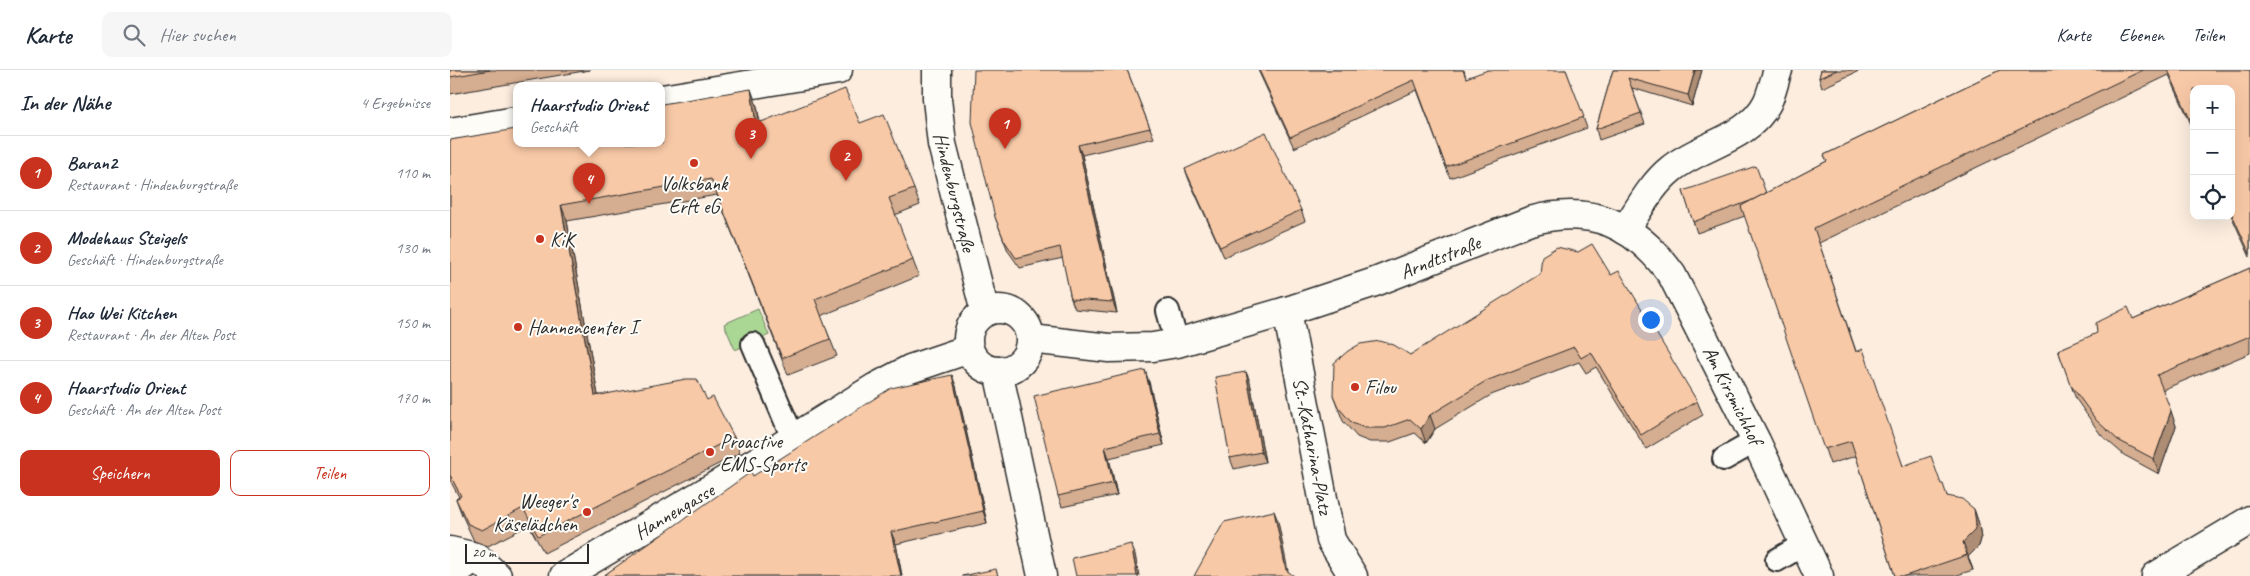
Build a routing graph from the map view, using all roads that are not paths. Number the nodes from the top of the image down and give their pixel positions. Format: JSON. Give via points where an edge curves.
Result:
{"nodes":[{"id":1,"x":838,"y":70,"type":"edge"},
{"id":2,"x":937,"y":70,"type":"edge"},
{"id":3,"x":1778,"y":70,"type":"edge"},
{"id":4,"x":665,"y":99,"type":"edge"},
{"id":5,"x":513,"y":122,"type":"edge"},
{"id":6,"x":450,"y":132,"type":"edge"},
{"id":7,"x":1625,"y":230,"type":"junction"},
{"id":8,"x":1287,"y":311,"type":"junction"},
{"id":9,"x":985,"y":312,"type":"junction"},
{"id":10,"x":1168,"y":312,"type":"dead end"},
{"id":11,"x":1031,"y":340,"type":"junction"},
{"id":12,"x":1177,"y":343,"type":"junction"},
{"id":13,"x":752,"y":344,"type":"dead end"},
{"id":14,"x":969,"y":348,"type":"junction"},
{"id":15,"x":998,"y":371,"type":"junction"},
{"id":16,"x":793,"y":438,"type":"junction"},
{"id":17,"x":1756,"y":441,"type":"junction"},
{"id":18,"x":1724,"y":459,"type":"dead end"},
{"id":19,"x":2250,"y":520,"type":"edge"},
{"id":20,"x":1804,"y":544,"type":"junction"},
{"id":21,"x":450,"y":551,"type":"edge"},
{"id":22,"x":476,"y":557,"type":"junction"},
{"id":23,"x":1777,"y":560,"type":"dead end"},
{"id":24,"x":450,"y":575,"type":"edge"},
{"id":25,"x":497,"y":576,"type":"edge"},
{"id":26,"x":564,"y":576,"type":"edge"},
{"id":27,"x":1042,"y":576,"type":"edge"},
{"id":28,"x":1353,"y":576,"type":"edge"},
{"id":29,"x":1819,"y":576,"type":"edge"},
{"id":30,"x":2156,"y":576,"type":"edge"}],
"edges":[{"from":1,"to":4,"type":"street"},
{"from":2,"to":9,"type":"street","name":"Hindenburgstraße","via":[[942,144]]},
{"from":3,"to":7,"type":"street","via":[[1767,102],[1755,119],[1669,170]]},
{"from":5,"to":6,"type":"street"},
{"from":7,"to":8,"type":"street","name":"Arndtstraße","via":[[1608,221],[1581,214],[1544,217],[1375,282]]},
{"from":7,"to":17,"type":"street","name":"Am Kirsmichhof","via":[[1648,247],[1672,275]]},
{"from":8,"to":12,"type":"street","name":"Arndtstraße"},
{"from":8,"to":28,"type":"street","name":"St.-Katharina-Platz","via":[[1331,540]]},
{"from":9,"to":11,"type":"street","via":[[997,308],[1010,310],[1028,327]]},
{"from":9,"to":14,"type":"street","via":[[970,327]]},
{"from":10,"to":12,"type":"lane"},
{"from":11,"to":12,"type":"street","name":"Arndtstraße","via":[[1109,348]]},
{"from":11,"to":15,"type":"street","via":[[1024,358],[1008,370]]},
{"from":13,"to":16,"type":"lane"},
{"from":14,"to":15,"type":"street","via":[[980,364]]},
{"from":14,"to":16,"type":"street","name":"Hannengasse","via":[[910,369]]},
{"from":15,"to":27,"type":"street"},
{"from":16,"to":26,"type":"street","name":"Hannengasse","via":[[756,453]]},
{"from":17,"to":18,"type":"lane"},
{"from":17,"to":20,"type":"street","name":"Am Kirsmichhof"},
{"from":19,"to":30,"type":"street"},
{"from":20,"to":23,"type":"lane"},
{"from":20,"to":29,"type":"street","name":"Am Kirsmichhof"},
{"from":21,"to":22,"type":"street"},
{"from":22,"to":24,"type":"street"},
{"from":22,"to":25,"type":"street"}]}
